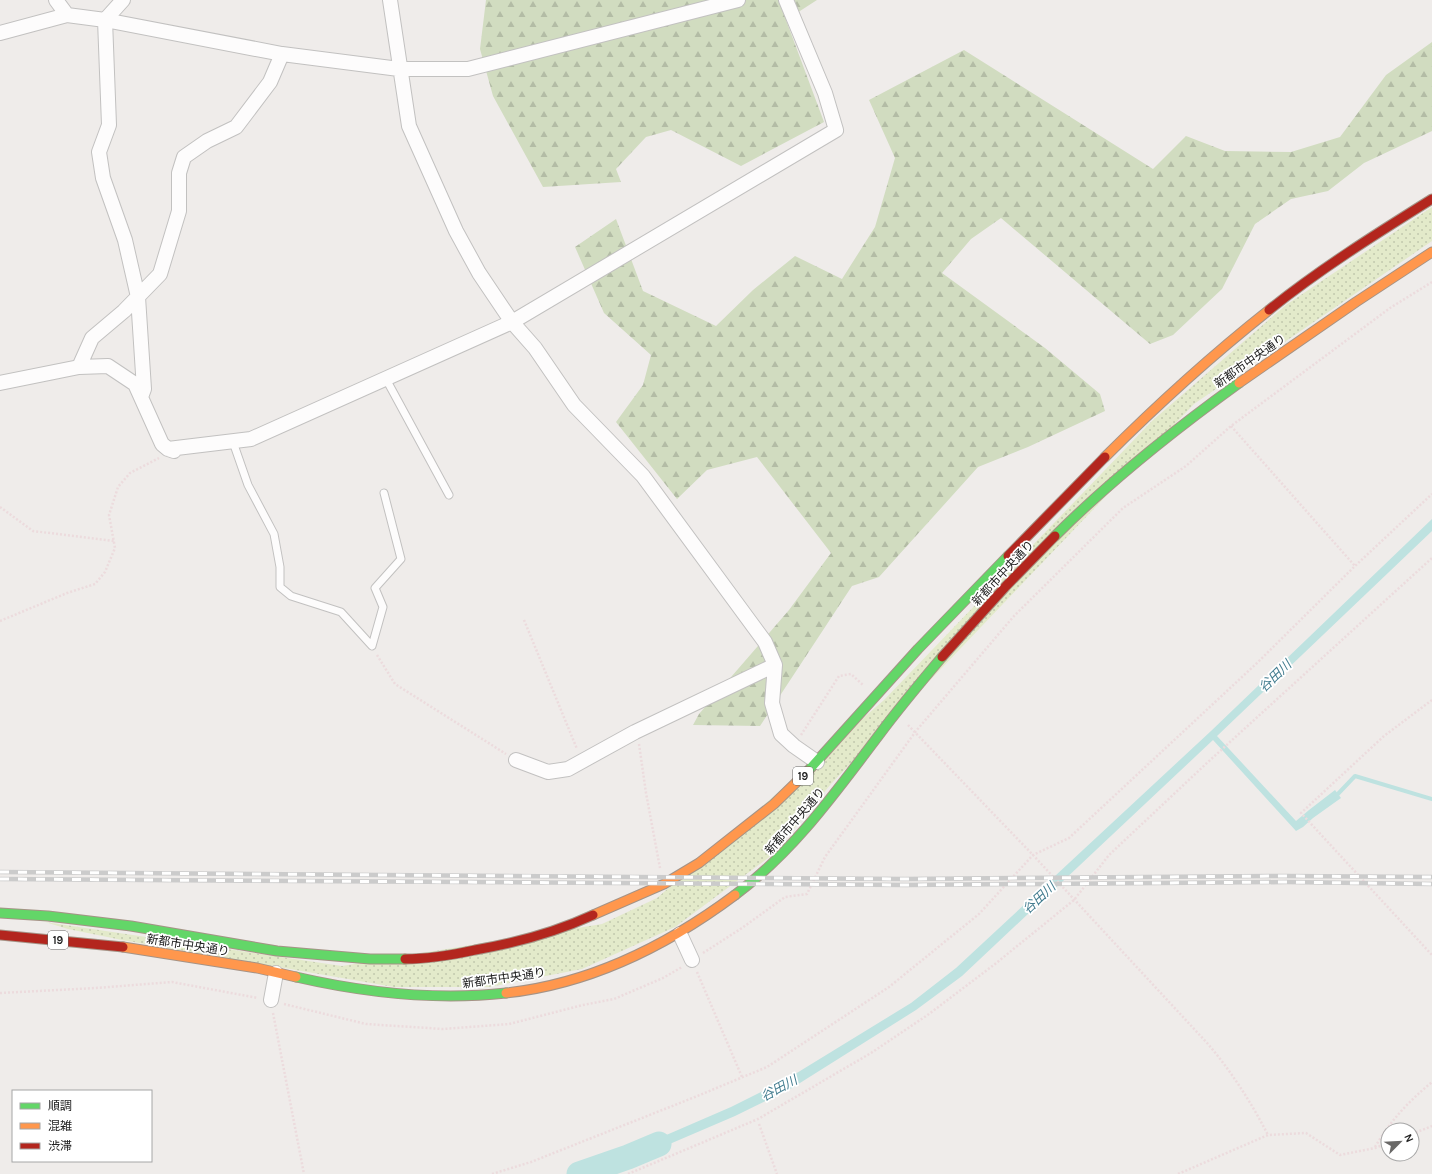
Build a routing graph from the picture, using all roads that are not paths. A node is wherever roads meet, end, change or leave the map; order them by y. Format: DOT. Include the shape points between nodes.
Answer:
graph roads {
  1 [pos="56,0"];
  2 [pos="123,0"];
  3 [pos="390,0"];
  4 [pos="738,0"];
  5 [pos="786,0"];
  6 [pos="67,15"];
  7 [pos="104,20"];
  8 [pos="0,33"];
  9 [pos="282,54"];
  10 [pos="400,69"];
  11 [pos="1432,199"];
  12 [pos="1432,252"];
  13 [pos="138,297"];
  14 [pos="512,322"];
  15 [pos="79,367"];
  16 [pos="386,379"];
  17 [pos="0,383"];
  18 [pos="141,397"];
  19 [pos="233,442"];
  20 [pos="384,493"];
  21 [pos="449,496"];
  22 [pos="775,665"];
  23 [pos="516,760"];
  24 [pos="817,762"];
  25 [pos="0,913"];
  26 [pos="680,934"];
  27 [pos="0,935"];
  28 [pos="692,960"];
  29 [pos="276,973"];
  30 [pos="271,1000"];
  1 -- 6 [label="street"];
  2 -- 7 [label="street"];
  3 -- 10 [label="street"];
  4 -- 10 [label="street" via="468,70"];
  5 -- 14 [label="street" via="824,93 836,130"];
  6 -- 7 [label="street"];
  6 -- 8 [label="street"];
  7 -- 9 [label="street"];
  7 -- 13 [label="street" via="109,125 99,152 103,178 125,240"];
  9 -- 10 [label="street"];
  9 -- 13 [label="street" via="270,82 236,126 206,141 184,158 179,173 179,211 160,274"];
  10 -- 14 [label="street" via="409,126 453,224 479,273"];
  11 -- 24 [label="main road, 新都市中央通り / 19" via="1291,292 1150,412 918,649"];
  12 -- 26 [label="main road, 新都市中央通り / 19" via="1252,374 1165,438 1106,488 1043,548 956,641 900,707 810,825 772,866 730,900"];
  13 -- 15 [label="street" via="92,338"];
  13 -- 18 [label="street" via="144,388"];
  14 -- 16 [label="street"];
  14 -- 22 [label="street" via="535,348 574,405 643,476 765,642"];
  15 -- 17 [label="street"];
  15 -- 18 [label="street" via="108,366 135,384"];
  16 -- 19 [label="street" via="251,440"];
  16 -- 21 [label="lane"];
  18 -- 19 [label="street" via="162,444 171,450"];
  19 -- 20 [label="lane" via="248,485 274,534 280,567 280,587 291,596 341,612 372,646 384,608 375,588 401,559"];
  22 -- 23 [label="street" via="635,732 568,769 548,772"];
  22 -- 24 [label="street" via="772,703 781,734"];
  24 -- 25 [label="main road, 新都市中央通り / 19" via="774,804 729,840 664,884 572,925 509,944 444,956 370,959 276,951 131,926"];
  26 -- 28 [label="street"];
  26 -- 29 [label="main road, 新都市中央通り / 19" via="614,965 560,983 495,994 454,997 394,995"];
  27 -- 29 [label="main road, 新都市中央通り / 19" via="116,946"];
  29 -- 30 [label="street"];
}
